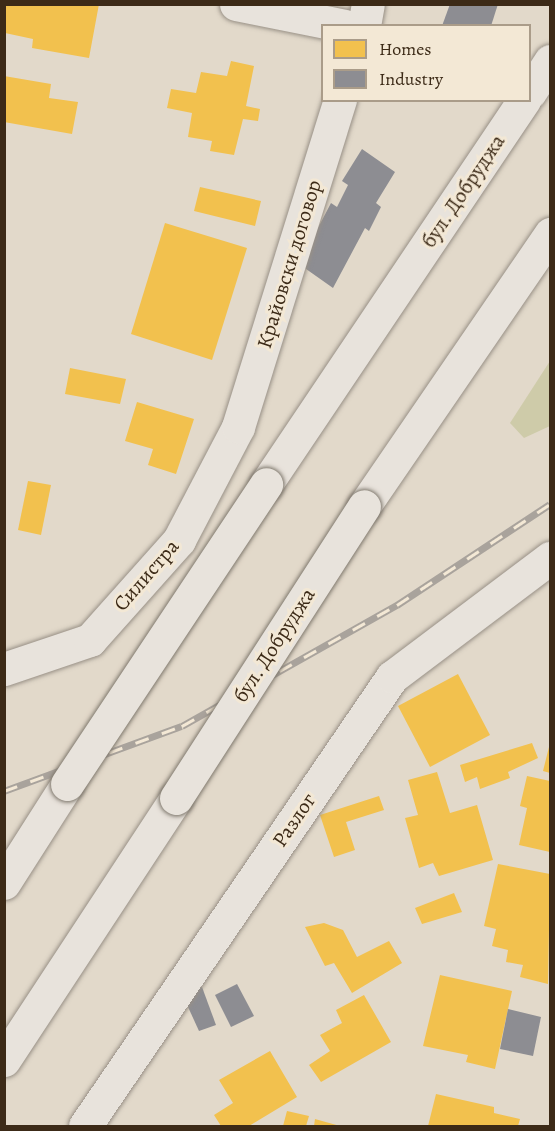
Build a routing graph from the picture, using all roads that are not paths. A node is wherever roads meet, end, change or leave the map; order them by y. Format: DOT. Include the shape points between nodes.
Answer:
graph roads {
  1 [pos="236,4"];
  2 [pos="368,4"];
  3 [pos="335,24"];
  4 [pos="363,24"];
  5 [pos="550,61"];
  6 [pos="531,90"];
  7 [pos="339,102"];
  8 [pos="523,102"];
  9 [pos="550,234"];
  10 [pos="238,427"];
  11 [pos="550,558"];
  12 [pos="4,669"];
  13 [pos="4,883"];
  14 [pos="4,1060"];
  15 [pos="85,1126"];
  1 -- 3 [label="main road"];
  2 -- 4 [label="main road"];
  5 -- 6 [label="main road"];
  7 -- 10 [label="main road, Крайовски договор"];
  8 -- 13 [label="main road, бул. Добруджа, bridge"];
  9 -- 14 [label="main road, бул. Добруджа, bridge" via="364,506"];
  10 -- 12 [label="main road, Силистра" via="179,540 90,640"];
  11 -- 15 [label="main road, Разлог" via="392,677"];
}
